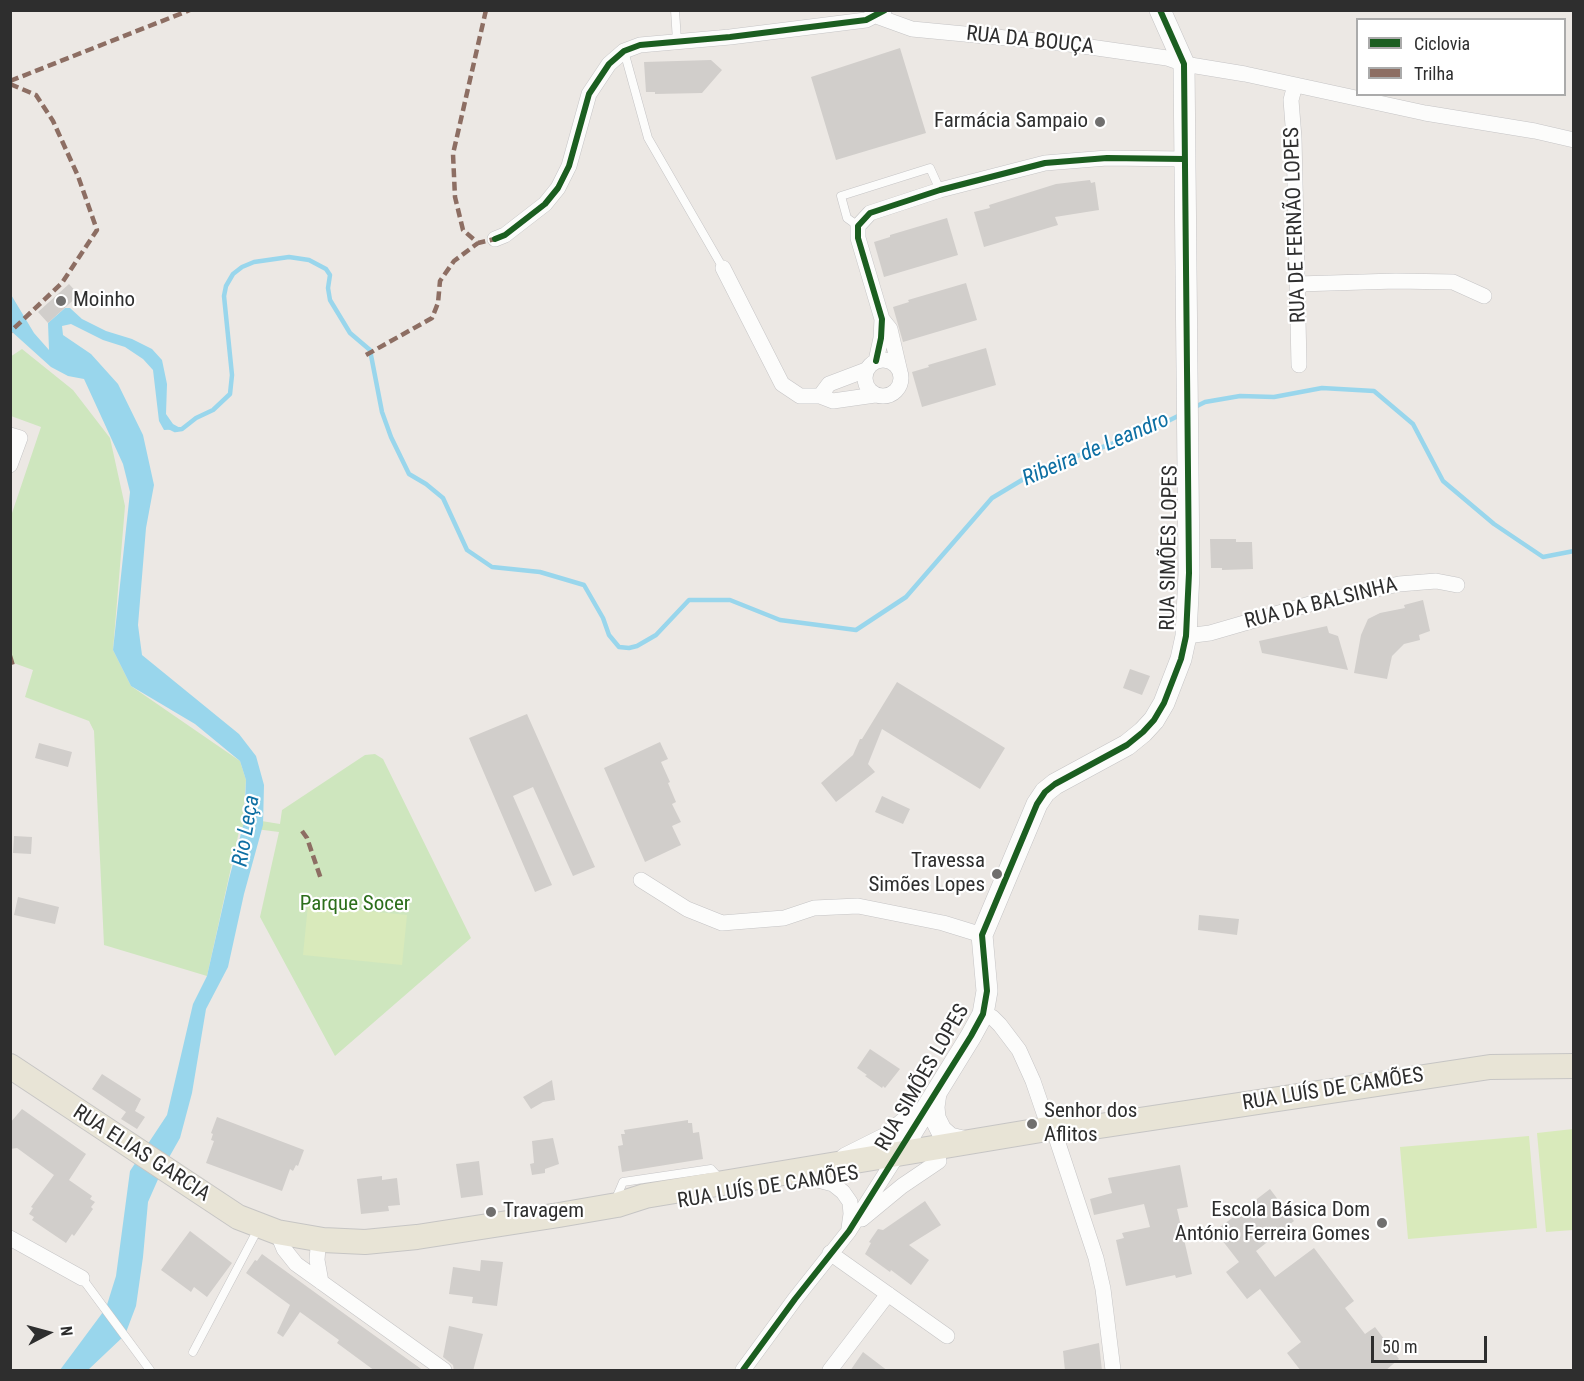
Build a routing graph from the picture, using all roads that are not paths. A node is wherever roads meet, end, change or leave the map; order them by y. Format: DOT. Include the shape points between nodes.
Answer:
graph roads {
  1 [pos="675,10"];
  2 [pos="1160,10"];
  3 [pos="880,13"];
  4 [pos="677,41"];
  5 [pos="624,51"];
  6 [pos="1184,64"];
  7 [pos="1295,85"];
  8 [pos="1574,140"];
  9 [pos="1184,159"];
  10 [pos="940,190"];
  11 [pos="858,226"];
  12 [pos="495,239"];
  13 [pos="723,268"];
  14 [pos="1298,284"];
  15 [pos="1484,296"];
  16 [pos="882,319"];
  17 [pos="871,365"];
  18 [pos="1299,365"];
  19 [pos="900,372"];
  20 [pos="875,395"];
  21 [pos="820,396"];
  22 [pos="10,435"];
  23 [pos="10,465"];
  24 [pos="1457,585"];
  25 [pos="1186,636"];
  26 [pos="641,880"];
  27 [pos="982,935"];
  28 [pos="983,1014"];
  29 [pos="1574,1066"];
  30 [pos="14,1075"];
  31 [pos="936,1092"];
  32 [pos="1051,1129"];
  33 [pos="966,1142"];
  34 [pos="898,1161"];
  35 [pos="824,1172"];
  36 [pos="615,1205"];
  37 [pos="646,1207"];
  38 [pos="268,1228"];
  39 [pos="849,1231"];
  40 [pos="10,1238"];
  41 [pos="313,1239"];
  42 [pos="830,1253"];
  43 [pos="82,1278"];
  44 [pos="321,1282"];
  45 [pos="888,1294"];
  46 [pos="947,1336"];
  47 [pos="193,1352"];
  48 [pos="150,1371"];
  49 [pos="444,1371"];
  50 [pos="743,1371"];
  51 [pos="830,1371"];
  52 [pos="1113,1371"];
  1 -- 4 [label="lane"];
  2 -- 6 [label="street, RUA SIMÕES LOPES"];
  3 -- 4 [label="street" via="866,20"];
  3 -- 6 [label="street, RUA DA BOUÇA" via="912,29 1069,44"];
  4 -- 5 [label="street"];
  5 -- 12 [label="street" via="609,64 589,94 569,166 558,188 545,204"];
  5 -- 13 [label="lane" via="648,138"];
  6 -- 7 [label="street, RUA DA BOUÇA"];
  6 -- 9 [label="street, RUA SIMÕES LOPES"];
  7 -- 8 [label="street, RUA DA BOUÇA"];
  7 -- 14 [label="street, RUA DE FERNÃO LOPES" via="1291,100"];
  9 -- 10 [label="street" via="1107,158 1045,163"];
  9 -- 25 [label="street, RUA SIMÕES LOPES" via="1189,399"];
  10 -- 11 [label="street" via="870,213"];
  10 -- 11 [label="lane" via="930,168 841,196 847,218"];
  11 -- 16 [label="street"];
  13 -- 21 [label="street" via="782,384 800,396"];
  14 -- 15 [label="street" via="1453,282"];
  14 -- 18 [label="street, RUA DE FERNÃO LOPES"];
  16 -- 17 [label="street" via="881,338"];
  16 -- 19 [label="street" via="890,329"];
  17 -- 19 [label="street" via="888,360"];
  17 -- 20 [label="street" via="864,382"];
  17 -- 21 [label="street" via="829,384"];
  19 -- 20 [label="street" via="900,384 892,394"];
  20 -- 21 [label="street" via="833,401"];
  22 -- 23 [label="street" via="20,438"];
  24 -- 25 [label="street, RUA DA BALSINHA" via="1436,581 1388,586"];
  25 -- 27 [label="street, RUA SIMÕES LOPES" via="1181,659 1154,720 1127,746 1045,792"];
  26 -- 27 [label="street" via="687,909 722,923 784,918 814,908 858,906"];
  27 -- 28 [label="street, RUA SIMÕES LOPES" via="987,991"];
  28 -- 31 [label="street, RUA SIMÕES LOPES"];
  28 -- 32 [label="street" via="1000,1025 1019,1050"];
  29 -- 32 [label="main road, RUA LUÍS DE CAMÕES" via="1490,1066 1093,1127 1077,1124"];
  30 -- 38 [label="main road, RUA ELIAS GARCIA" via="238,1217"];
  31 -- 33 [label="street, RUA SIMÕES LOPES" via="935,1118 941,1130 950,1138"];
  31 -- 34 [label="street, RUA SIMÕES LOPES"];
  31 -- 35 [label="street, RUA SIMÕES LOPES" via="908,1122 886,1138"];
  32 -- 33 [label="main road, RUA LUÍS DE CAMÕES"];
  32 -- 34 [label="main road, RUA LUÍS DE CAMÕES"];
  32 -- 34 [label="street, RUA SIMÕES LOPES" via="1036,1138"];
  32 -- 52 [label="street" via="1096,1258"];
  33 -- 34 [label="main road, RUA LUÍS DE CAMÕES"];
  34 -- 35 [label="main road, RUA LUÍS DE CAMÕES"];
  34 -- 37 [label="street, RUA SIMÕES LOPES" via="706,1192"];
  34 -- 39 [label="street, RUA SIMÕES LOPES"];
  34 -- 39 [label="street, RUA SIMÕES LOPES" via="892,1194"];
  35 -- 36 [label="main road, RUA LUÍS DE CAMÕES" via="723,1182"];
  35 -- 37 [label="main road, RUA LUÍS DE CAMÕES"];
  35 -- 39 [label="street" via="850,1203"];
  36 -- 37 [label="main road, RUA LUÍS DE CAMÕES"];
  36 -- 41 [label="main road, RUA LUÍS DE CAMÕES" via="417,1237 365,1242"];
  38 -- 41 [label="main road, RUA ELIAS GARCIA"];
  38 -- 44 [label="street" via="296,1264"];
  38 -- 47 [label="lane"];
  39 -- 42 [label="street, RUA SIMÕES LOPES"];
  40 -- 43 [label="street"];
  41 -- 44 [label="street" via="318,1248"];
  42 -- 45 [label="street"];
  42 -- 50 [label="street, RUA SIMÕES LOPES"];
  43 -- 48 [label="lane"];
  44 -- 49 [label="street"];
  45 -- 46 [label="street"];
  45 -- 51 [label="street"];
}
